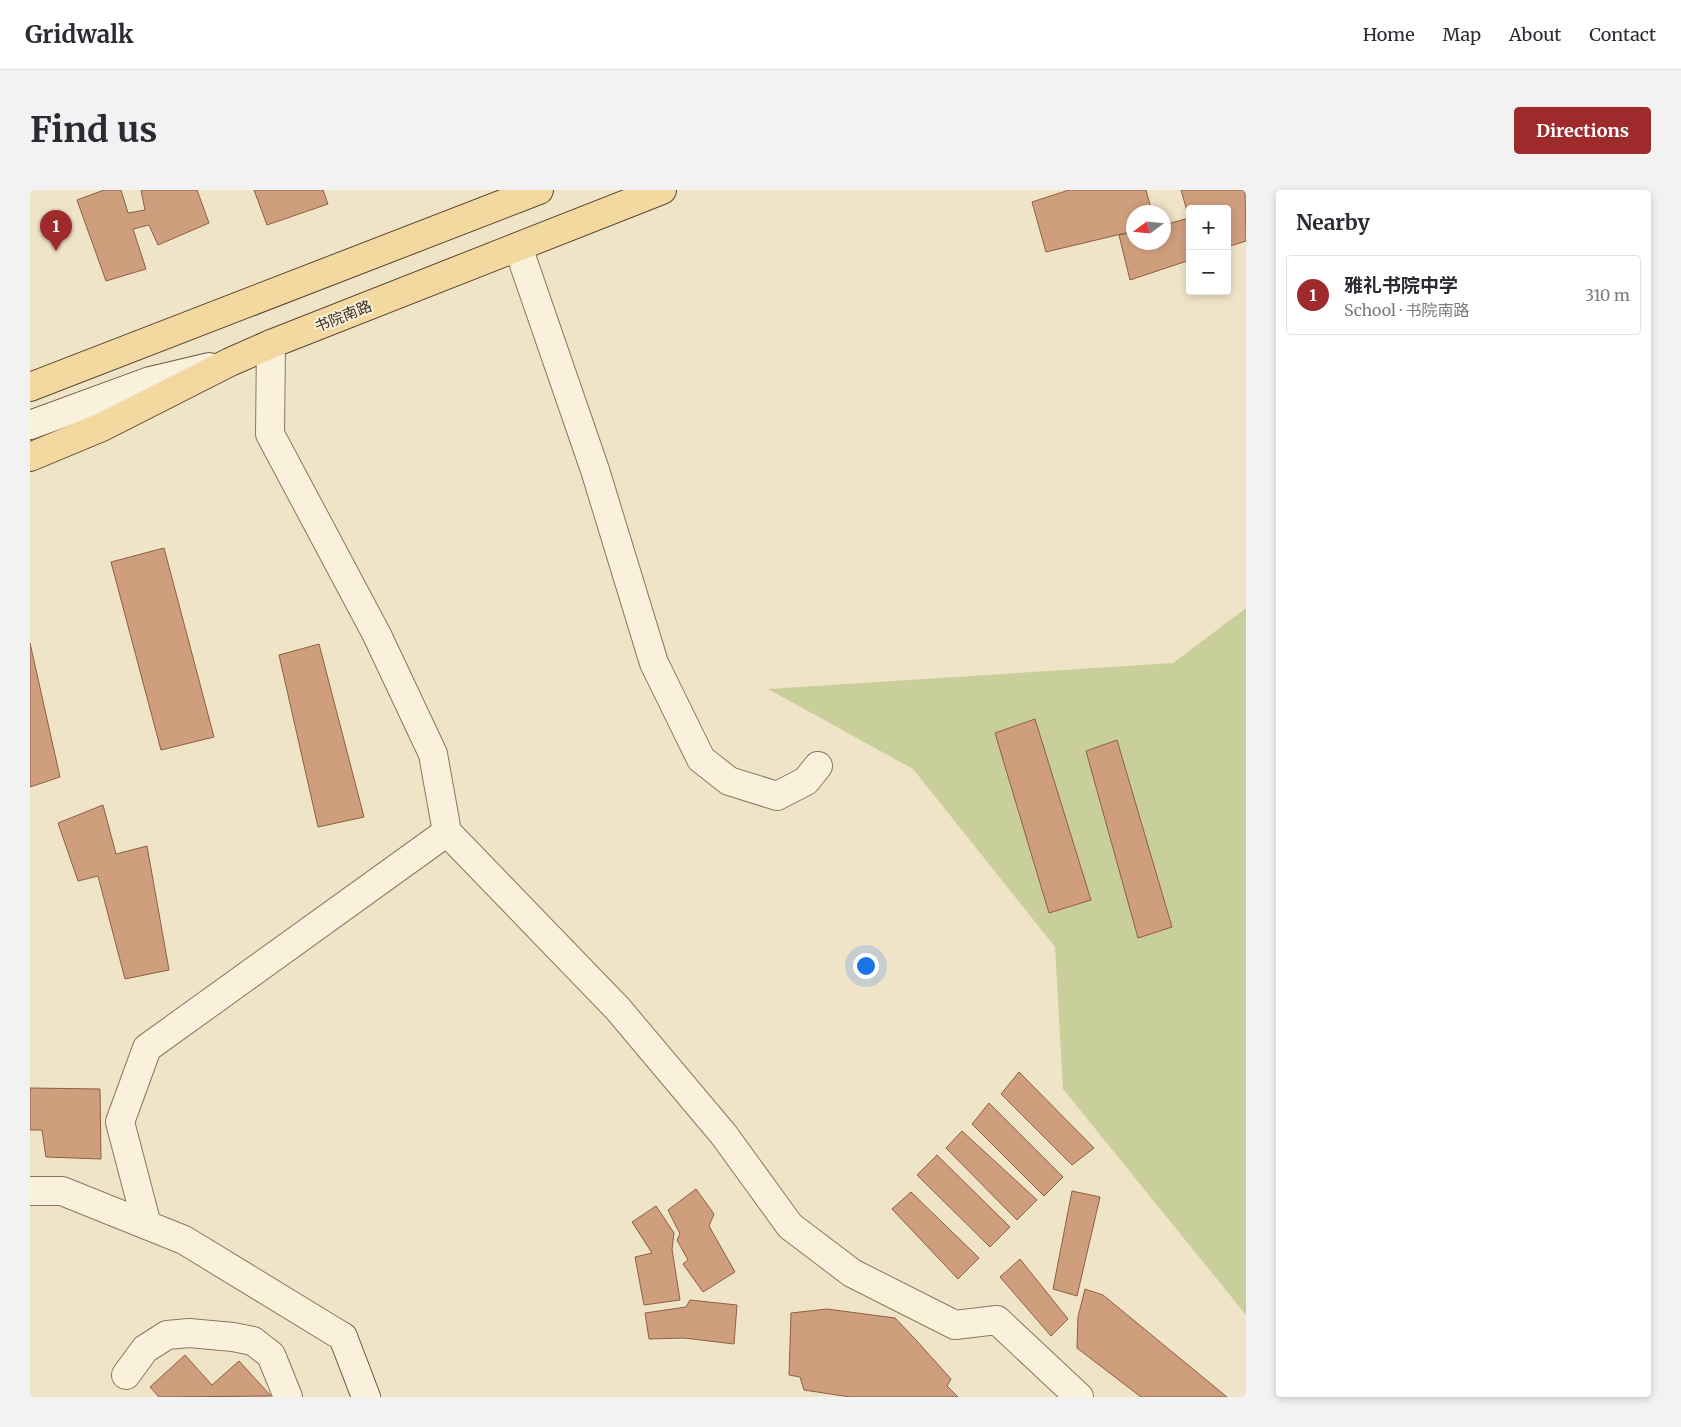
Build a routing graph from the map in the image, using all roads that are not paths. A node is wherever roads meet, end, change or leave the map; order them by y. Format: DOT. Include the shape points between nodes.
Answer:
graph roads {
  1 [pos="539,190"];
  2 [pos="662,190"];
  3 [pos="518,247"];
  4 [pos="271,344"];
  5 [pos="230,362"];
  6 [pos="30,387"];
  7 [pos="30,425"];
  8 [pos="30,457"];
  9 [pos="818,766"];
  10 [pos="447,832"];
  11 [pos="30,1190"];
  12 [pos="147,1225"];
  13 [pos="126,1375"];
  14 [pos="288,1397"];
  15 [pos="366,1397"];
  16 [pos="1079,1397"];
  1 -- 6 [label="main road"];
  2 -- 3 [label="main road, 书院南路"];
  3 -- 4 [label="main road, 书院南路"];
  3 -- 9 [label="street" via="595,470 654,663 701,759 729,781 777,796 806,781"];
  4 -- 5 [label="main road, 书院南路"];
  4 -- 10 [label="street" via="270,434 377,635 433,754"];
  5 -- 7 [label="street" via="150,381"];
  5 -- 8 [label="main road, 书院南路" via="102,427"];
  10 -- 12 [label="street" via="147,1048 120,1122"];
  10 -- 16 [label="street" via="618,1009 724,1135 790,1226 852,1273 955,1326 997,1320"];
  11 -- 12 [label="street" via="62,1191"];
  12 -- 15 [label="street" via="184,1240 343,1337"];
  13 -- 14 [label="street" via="145,1349 167,1335 189,1333 232,1337 253,1341 272,1355"];
}
